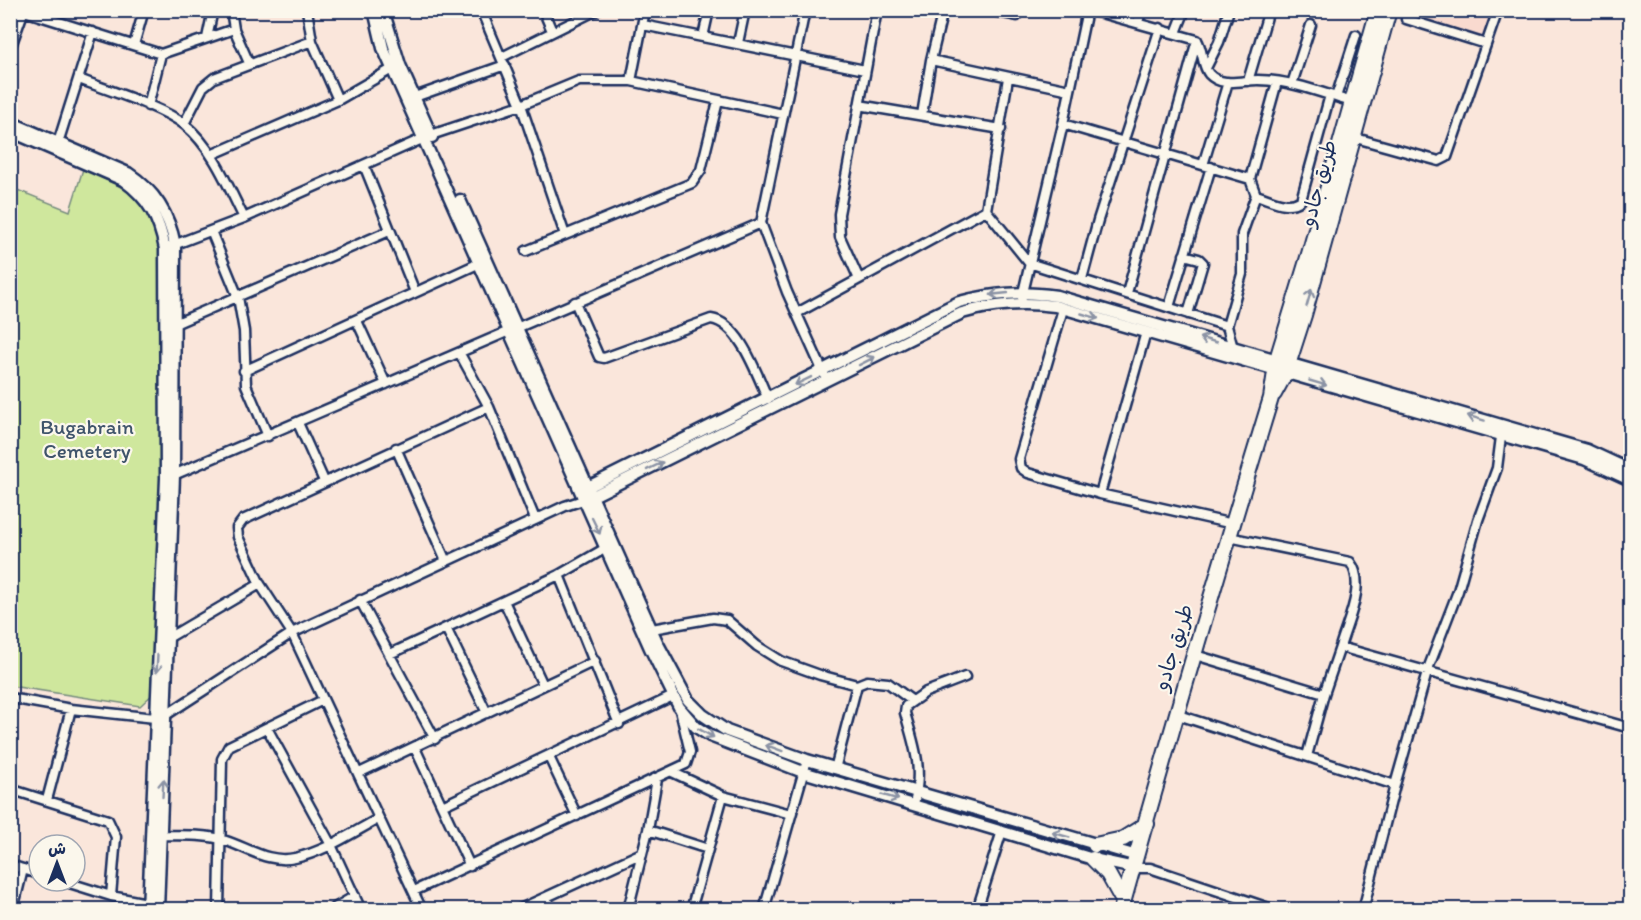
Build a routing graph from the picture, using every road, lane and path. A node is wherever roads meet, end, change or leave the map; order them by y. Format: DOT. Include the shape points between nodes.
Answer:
graph roads {
  1 [pos="144,10"];
  2 [pos="213,10"];
  3 [pos="231,10"];
  4 [pos="307,10"];
  5 [pos="374,10"];
  6 [pos="383,10"];
  7 [pos="482,10"];
  8 [pos="543,10"];
  9 [pos="597,10"];
  10 [pos="645,10"];
  11 [pos="709,10"];
  12 [pos="745,10"];
  13 [pos="805,10"];
  14 [pos="878,10"];
  15 [pos="943,10"];
  16 [pos="987,10"];
  17 [pos="1022,10"];
  18 [pos="1088,10"];
  19 [pos="1141,10"];
  20 [pos="1185,10"];
  21 [pos="1229,10"];
  22 [pos="1269,10"];
  23 [pos="1378,10"];
  24 [pos="1389,10"];
  25 [pos="1498,10"];
  26 [pos="24,11"];
  27 [pos="1406,19"];
  28 [pos="1138,23"];
  29 [pos="643,25"];
  30 [pos="1311,25"];
  31 [pos="1160,28"];
  32 [pos="234,29"];
  33 [pos="552,31"];
  34 [pos="93,32"];
  35 [pos="1176,33"];
  36 [pos="1356,36"];
  37 [pos="703,37"];
  38 [pos="207,38"];
  39 [pos="1197,40"];
  40 [pos="312,41"];
  41 [pos="738,43"];
  42 [pos="1486,44"];
  43 [pos="134,45"];
  44 [pos="10,49"];
  45 [pos="161,54"];
  46 [pos="794,56"];
  47 [pos="931,60"];
  48 [pos="504,61"];
  49 [pos="249,63"];
  50 [pos="396,66"];
  51 [pos="1206,69"];
  52 [pos="865,70"];
  53 [pos="1008,78"];
  54 [pos="79,79"];
  55 [pos="631,81"];
  56 [pos="1248,81"];
  57 [pos="1227,82"];
  58 [pos="1276,82"];
  59 [pos="1292,84"];
  60 [pos="1070,90"];
  61 [pos="1333,96"];
  62 [pos="411,99"];
  63 [pos="338,100"];
  64 [pos="718,101"];
  65 [pos="1352,102"];
  66 [pos="521,105"];
  67 [pos="859,105"];
  68 [pos="148,106"];
  69 [pos="783,114"];
  70 [pos="922,115"];
  71 [pos="10,122"];
  72 [pos="184,124"];
  73 [pos="1063,124"];
  74 [pos="1001,129"];
  75 [pos="10,131"];
  76 [pos="428,137"];
  77 [pos="1353,137"];
  78 [pos="1124,143"];
  79 [pos="57,147"];
  80 [pos="212,155"];
  81 [pos="1164,155"];
  82 [pos="364,165"];
  83 [pos="1207,166"];
  84 [pos="1250,179"];
  85 [pos="1256,195"];
  86 [pos="986,210"];
  87 [pos="244,218"];
  88 [pos="761,223"];
  89 [pos="211,231"];
  90 [pos="389,231"];
  91 [pos="566,235"];
  92 [pos="170,247"];
  93 [pos="526,251"];
  94 [pos="1184,255"];
  95 [pos="482,261"];
  96 [pos="1029,262"];
  97 [pos="859,279"];
  98 [pos="1082,279"];
  99 [pos="415,292"];
  100 [pos="1127,293"];
  101 [pos="238,297"];
  102 [pos="1022,298"];
  103 [pos="575,302"];
  104 [pos="1169,308"];
  105 [pos="1063,309"];
  106 [pos="797,313"];
  107 [pos="1188,314"];
  108 [pos="357,321"];
  109 [pos="170,326"];
  110 [pos="1227,326"];
  111 [pos="512,329"];
  112 [pos="1146,332"];
  113 [pos="1233,348"];
  114 [pos="460,354"];
  115 [pos="1281,366"];
  116 [pos="244,371"];
  117 [pos="825,376"];
  118 [pos="386,384"];
  119 [pos="768,399"];
  120 [pos="489,407"];
  121 [pos="298,423"];
  122 [pos="1501,430"];
  123 [pos="268,436"];
  124 [pos="396,448"];
  125 [pos="1630,470"];
  126 [pos="170,477"];
  127 [pos="1630,480"];
  128 [pos="324,481"];
  129 [pos="586,494"];
  130 [pos="1100,494"];
  131 [pos="535,519"];
  132 [pos="1231,530"];
  133 [pos="606,548"];
  134 [pos="446,559"];
  135 [pos="560,575"];
  136 [pos="260,584"];
  137 [pos="360,600"];
  138 [pos="504,601"];
  139 [pos="446,628"];
  140 [pos="652,630"];
  141 [pos="292,633"];
  142 [pos="168,638"];
  143 [pos="1340,647"];
  144 [pos="390,654"];
  145 [pos="1192,654"];
  146 [pos="595,661"];
  147 [pos="1428,669"];
  148 [pos="965,677"];
  149 [pos="857,685"];
  150 [pos="543,686"];
  151 [pos="1324,694"];
  152 [pos="672,696"];
  153 [pos="10,698"];
  154 [pos="323,700"];
  155 [pos="911,700"];
  156 [pos="679,707"];
  157 [pos="70,709"];
  158 [pos="487,713"];
  159 [pos="1175,714"];
  160 [pos="160,717"];
  161 [pos="619,723"];
  162 [pos="267,728"];
  163 [pos="1630,729"];
  164 [pos="435,739"];
  165 [pos="415,748"];
  166 [pos="1307,756"];
  167 [pos="549,757"];
  168 [pos="805,766"];
  169 [pos="835,769"];
  170 [pos="672,772"];
  171 [pos="359,773"];
  172 [pos="657,780"];
  173 [pos="1395,785"];
  174 [pos="10,789"];
  175 [pos="723,796"];
  176 [pos="915,799"];
  177 [pos="47,800"];
  178 [pos="442,806"];
  179 [pos="791,814"];
  180 [pos="577,816"];
  181 [pos="378,819"];
  182 [pos="1147,824"];
  183 [pos="648,830"];
  184 [pos="1002,831"];
  185 [pos="160,835"];
  186 [pos="219,838"];
  187 [pos="331,845"];
  188 [pos="708,849"];
  189 [pos="1094,852"];
  190 [pos="642,853"];
  191 [pos="1136,862"];
  192 [pos="10,865"];
  193 [pos="470,866"];
  194 [pos="23,868"];
  195 [pos="27,869"];
  196 [pos="87,888"];
  197 [pos="414,891"];
  198 [pos="111,896"];
  199 [pos="355,896"];
  200 [pos="546,897"];
  201 [pos="1122,905"];
  202 [pos="153,907"];
  203 [pos="1264,907"];
  204 [pos="13,909"];
  205 [pos="219,909"];
  206 [pos="331,909"];
  207 [pos="361,909"];
  208 [pos="422,909"];
  209 [pos="518,909"];
  210 [pos="553,909"];
  211 [pos="628,909"];
  212 [pos="691,909"];
  213 [pos="764,909"];
  214 [pos="978,909"];
  215 [pos="1275,909"];
  216 [pos="1363,909"];
  1 -- 43 [label="street"];
  2 -- 38 [label="street"];
  3 -- 32 [label="street"];
  4 -- 40 [label="street"];
  5 -- 50 [label="street" via="383,48"];
  6 -- 50 [label="street"];
  7 -- 48 [label="street"];
  8 -- 33 [label="street"];
  9 -- 33 [label="street"];
  10 -- 29 [label="street"];
  11 -- 37 [label="street"];
  12 -- 41 [label="street"];
  13 -- 46 [label="street"];
  14 -- 52 [label="street"];
  15 -- 47 [label="street"];
  16 -- 17 [label="street" via="1010,17"];
  18 -- 28 [label="street"];
  18 -- 60 [label="street"];
  19 -- 28 [label="street"];
  20 -- 35 [label="street"];
  21 -- 51 [label="street"];
  22 -- 56 [label="street"];
  23 -- 65 [label="highway, طريق جادو"];
  24 -- 77 [label="highway, طريق جادو"];
  25 -- 42 [label="street"];
  26 -- 34 [label="street"];
  26 -- 44 [label="street"];
  27 -- 42 [label="street"];
  28 -- 31 [label="street"];
  29 -- 37 [label="street"];
  29 -- 55 [label="street"];
  30 -- 59 [label="street"];
  31 -- 35 [label="street"];
  31 -- 78 [label="street"];
  32 -- 38 [label="street"];
  32 -- 49 [label="street"];
  33 -- 48 [label="street"];
  34 -- 43 [label="street"];
  34 -- 54 [label="street"];
  35 -- 39 [label="street"];
  36 -- 61 [label="street"];
  37 -- 41 [label="street"];
  38 -- 45 [label="street"];
  39 -- 51 [label="street"];
  39 -- 81 [label="street"];
  40 -- 49 [label="street"];
  40 -- 63 [label="street"];
  41 -- 46 [label="street"];
  42 -- 77 [label="street" via="1443,161"];
  43 -- 45 [label="street"];
  45 -- 68 [label="street"];
  46 -- 52 [label="street"];
  46 -- 69 [label="street"];
  47 -- 53 [label="street"];
  47 -- 70 [label="street"];
  48 -- 62 [label="street"];
  48 -- 66 [label="street"];
  49 -- 72 [label="street" via="203,87"];
  50 -- 62 [label="street"];
  50 -- 63 [label="street"];
  51 -- 57 [label="street" via="1211,76"];
  52 -- 67 [label="street"];
  53 -- 60 [label="street"];
  53 -- 74 [label="street"];
  54 -- 68 [label="street"];
  54 -- 79 [label="street"];
  55 -- 64 [label="street"];
  55 -- 66 [label="street" via="579,81"];
  56 -- 57 [label="street"];
  56 -- 58 [label="street"];
  57 -- 83 [label="street"];
  58 -- 59 [label="street"];
  58 -- 84 [label="street"];
  59 -- 61 [label="street"];
  60 -- 73 [label="street"];
  61 -- 65 [label="street"];
  61 -- 85 [label="street" via="1301,200 1286,204"];
  62 -- 76 [label="street"];
  63 -- 80 [label="street"];
  64 -- 69 [label="street"];
  64 -- 91 [label="street" via="701,170 692,183"];
  65 -- 115 [label="highway, طريق جادو"];
  66 -- 76 [label="street"];
  66 -- 91 [label="street"];
  67 -- 70 [label="street"];
  67 -- 97 [label="street" via="838,226"];
  68 -- 72 [label="street"];
  69 -- 88 [label="street"];
  70 -- 74 [label="street"];
  71 -- 79 [label="street"];
  72 -- 80 [label="street"];
  73 -- 78 [label="street"];
  73 -- 96 [label="street"];
  74 -- 86 [label="street"];
  75 -- 79 [label="street"];
  76 -- 82 [label="street"];
  76 -- 95 [label="street"];
  115 -- 77 [label="highway, طريق جادو, one-way" via="1316,275"];
  78 -- 81 [label="street"];
  78 -- 98 [label="street"];
  79 -- 92 [label="street" via="138,191 158,217"];
  80 -- 87 [label="street"];
  81 -- 83 [label="street"];
  81 -- 100 [label="street"];
  82 -- 87 [label="street"];
  82 -- 90 [label="street"];
  83 -- 84 [label="street"];
  83 -- 94 [label="street"];
  84 -- 85 [label="street"];
  85 -- 110 [label="street" via="1242,234 1242,274"];
  86 -- 96 [label="street"];
  86 -- 97 [label="street"];
  87 -- 89 [label="street"];
  88 -- 103 [label="street"];
  88 -- 106 [label="street"];
  89 -- 92 [label="street"];
  89 -- 101 [label="street"];
  90 -- 99 [label="street"];
  90 -- 101 [label="street"];
  91 -- 93 [label="street"];
  92 -- 109 [label="street"];
  94 -- 104 [label="street"];
  94 -- 107 [label="street" via="1203,263"];
  95 -- 99 [label="street"];
  95 -- 111 [label="street"];
  96 -- 98 [label="street"];
  96 -- 102 [label="street"];
  97 -- 106 [label="street"];
  98 -- 100 [label="street"];
  99 -- 108 [label="street"];
  100 -- 104 [label="street"];
  101 -- 109 [label="street"];
  101 -- 116 [label="street" via="244,331"];
  102 -- 105 [label="street"];
  113 -- 102 [label="street, one-way" via="1057,296"];
  102 -- 117 [label="street" via="962,313"];
  103 -- 111 [label="street"];
  103 -- 119 [label="street" via="599,357 604,358 711,319 726,324 742,345"];
  104 -- 107 [label="street"];
  105 -- 112 [label="street, one-way"];
  105 -- 130 [label="street" via="1019,459 1021,468 1028,473"];
  106 -- 117 [label="street"];
  107 -- 110 [label="street"];
  108 -- 116 [label="street"];
  108 -- 118 [label="street"];
  109 -- 126 [label="street"];
  110 -- 113 [label="street"];
  111 -- 114 [label="street"];
  111 -- 129 [label="street"];
  112 -- 115 [label="street"];
  112 -- 130 [label="street"];
  113 -- 115 [label="street"];
  114 -- 118 [label="street"];
  114 -- 120 [label="street"];
  115 -- 122 [label="street"];
  115 -- 132 [label="highway, طريق جادو"];
  116 -- 123 [label="street"];
  117 -- 119 [label="street, one-way"];
  129 -- 117 [label="street, one-way"];
  118 -- 121 [label="street"];
  119 -- 129 [label="street"];
  120 -- 124 [label="street"];
  120 -- 131 [label="street"];
  121 -- 123 [label="street"];
  121 -- 128 [label="street"];
  122 -- 125 [label="street" via="1587,450"];
  122 -- 127 [label="street"];
  122 -- 147 [label="street" via="1497,468 1455,600"];
  123 -- 126 [label="street"];
  124 -- 128 [label="street"];
  124 -- 134 [label="street"];
  126 -- 142 [label="street"];
  126 -- 160 [label="street, one-way"];
  128 -- 136 [label="street" via="243,520 237,528"];
  129 -- 131 [label="street"];
  129 -- 133 [label="street, one-way"];
  129 -- 140 [label="street"];
  130 -- 132 [label="street"];
  131 -- 134 [label="street"];
  132 -- 143 [label="street" via="1350,562 1356,570 1358,585"];
  132 -- 145 [label="highway, طريق جادو"];
  133 -- 135 [label="street"];
  133 -- 152 [label="street"];
  134 -- 137 [label="street"];
  135 -- 138 [label="street"];
  135 -- 146 [label="street"];
  136 -- 141 [label="street"];
  136 -- 142 [label="street"];
  137 -- 141 [label="street"];
  137 -- 144 [label="street"];
  138 -- 139 [label="street"];
  138 -- 150 [label="street"];
  139 -- 144 [label="street"];
  139 -- 158 [label="street"];
  140 -- 149 [label="street" via="720,618 782,661"];
  168 -- 140 [label="street, one-way" via="727,731 703,715 682,692"];
  141 -- 154 [label="street"];
  141 -- 160 [label="street"];
  142 -- 160 [label="street"];
  143 -- 147 [label="street"];
  143 -- 151 [label="street"];
  144 -- 164 [label="street"];
  145 -- 151 [label="street"];
  145 -- 159 [label="highway, طريق جادو"];
  146 -- 150 [label="street"];
  146 -- 161 [label="street"];
  147 -- 163 [label="street"];
  147 -- 173 [label="street"];
  148 -- 155 [label="street"];
  149 -- 155 [label="street" via="867,681 888,683"];
  149 -- 169 [label="street"];
  150 -- 158 [label="street"];
  151 -- 166 [label="street"];
  152 -- 156 [label="street"];
  152 -- 161 [label="street"];
  153 -- 157 [label="street"];
  154 -- 162 [label="street"];
  154 -- 171 [label="street"];
  155 -- 176 [label="street" via="905,713 919,762"];
  156 -- 168 [label="street, one-way" via="710,736"];
  156 -- 170 [label="street" via="690,760"];
  157 -- 160 [label="street"];
  157 -- 177 [label="street"];
  158 -- 164 [label="street"];
  159 -- 166 [label="street"];
  159 -- 182 [label="highway, طريق جادو"];
  185 -- 160 [label="street, one-way"];
  160 -- 202 [label="street"];
  161 -- 167 [label="street"];
  162 -- 186 [label="street" via="224,752"];
  162 -- 187 [label="street"];
  164 -- 165 [label="street"];
  165 -- 171 [label="street"];
  165 -- 178 [label="street"];
  166 -- 173 [label="street"];
  167 -- 178 [label="street"];
  167 -- 180 [label="street"];
  168 -- 169 [label="street"];
  168 -- 176 [label="street, one-way"];
  168 -- 179 [label="street"];
  169 -- 176 [label="street"];
  170 -- 172 [label="street"];
  170 -- 175 [label="street"];
  171 -- 181 [label="street"];
  172 -- 180 [label="street"];
  172 -- 183 [label="street"];
  173 -- 216 [label="street"];
  174 -- 177 [label="street"];
  175 -- 179 [label="street"];
  175 -- 188 [label="street"];
  176 -- 184 [label="street"];
  189 -- 176 [label="street, one-way"];
  177 -- 198 [label="street" via="108,820 114,828"];
  178 -- 193 [label="street"];
  179 -- 213 [label="street"];
  180 -- 193 [label="street"];
  181 -- 187 [label="street"];
  181 -- 197 [label="street"];
  182 -- 189 [label="highway"];
  182 -- 191 [label="highway, طريق جادو"];
  183 -- 188 [label="street"];
  183 -- 190 [label="street"];
  184 -- 189 [label="street"];
  184 -- 214 [label="street"];
  185 -- 186 [label="street"];
  185 -- 202 [label="street"];
  186 -- 187 [label="street" via="278,860"];
  186 -- 205 [label="street"];
  187 -- 199 [label="street"];
  188 -- 212 [label="street"];
  189 -- 191 [label="street"];
  189 -- 201 [label="highway"];
  190 -- 200 [label="street"];
  190 -- 211 [label="street"];
  191 -- 201 [label="highway, طريق جادو"];
  191 -- 203 [label="street"];
  192 -- 194 [label="street"];
  193 -- 197 [label="street"];
  194 -- 195 [label="street"];
  194 -- 204 [label="street"];
  196 -- 198 [label="street"];
  197 -- 208 [label="street"];
  198 -- 202 [label="street"];
  199 -- 206 [label="street"];
  199 -- 207 [label="street"];
  200 -- 209 [label="street"];
  200 -- 210 [label="street"];
  203 -- 215 [label="street"];
}
